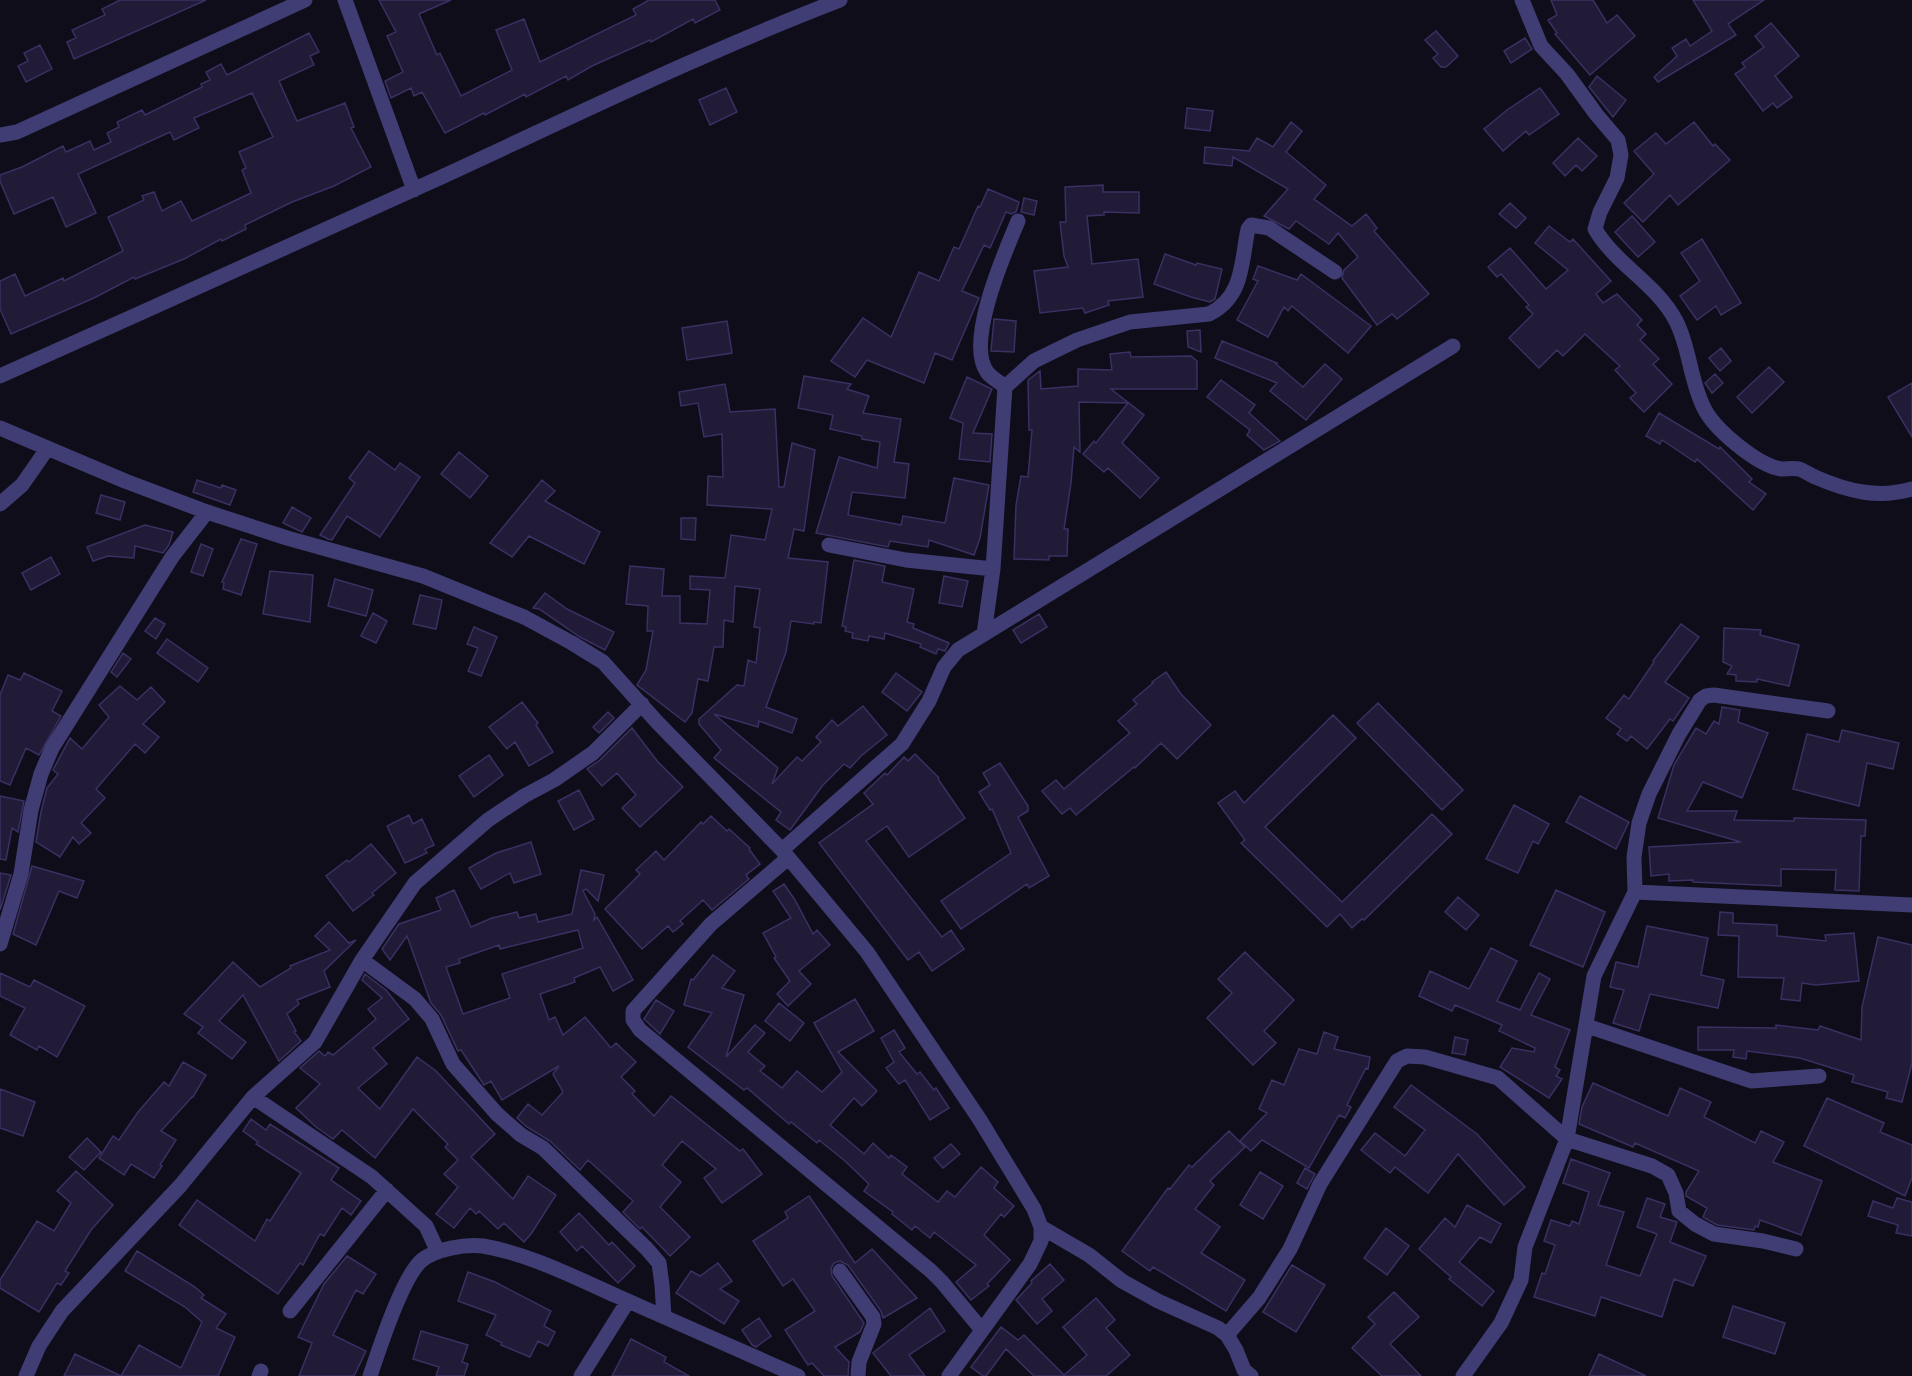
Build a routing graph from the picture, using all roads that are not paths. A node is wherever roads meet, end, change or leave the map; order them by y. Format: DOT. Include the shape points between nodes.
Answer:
graph roads {
  1 [pos="305,0"];
  2 [pos="345,0"];
  3 [pos="840,0"];
  4 [pos="1522,0"];
  5 [pos="0,135"];
  6 [pos="414,190"];
  7 [pos="1018,221"];
  8 [pos="1335,272"];
  9 [pos="1453,346"];
  10 [pos="0,376"];
  11 [pos="1005,387"];
  12 [pos="0,428"];
  13 [pos="47,449"];
  14 [pos="1912,489"];
  15 [pos="0,504"];
  16 [pos="207,512"];
  17 [pos="829,545"];
  18 [pos="993,569"];
  19 [pos="984,634"];
  20 [pos="642,704"];
  21 [pos="1828,711"];
  22 [pos="785,854"];
  23 [pos="1635,892"];
  24 [pos="1912,905"];
  25 [pos="0,944"];
  26 [pos="362,960"];
  27 [pos="1587,1026"];
  28 [pos="1819,1076"];
  29 [pos="253,1097"];
  30 [pos="1567,1139"];
  31 [pos="387,1190"];
  32 [pos="1041,1227"];
  33 [pos="1796,1250"];
  34 [pos="438,1252"];
  35 [pos="840,1271"];
  36 [pos="628,1301"];
  37 [pos="290,1311"];
  38 [pos="664,1317"];
  39 [pos="982,1330"];
  40 [pos="1227,1335"];
  41 [pos="26,1376"];
  42 [pos="370,1376"];
  43 [pos="581,1376"];
  44 [pos="798,1376"];
  45 [pos="858,1376"];
  46 [pos="949,1376"];
  47 [pos="1251,1376"];
  48 [pos="1463,1376"];
  1 -- 5 [label="street" via="17,132"];
  2 -- 6 [label="street"];
  3 -- 6 [label="street" via="759,31 570,115"];
  4 -- 14 [label="street" via="1541,46 1618,140 1621,155 1617,178 1596,229 1604,244 1656,292 1676,321 1704,408 1717,426 1748,454 1779,469 1799,469 1860,493"];
  6 -- 10 [label="street"];
  7 -- 11 [label="street" via="987,306 981,335 981,358 987,372"];
  8 -- 11 [label="street" via="1269,228 1251,225 1238,282 1232,297 1220,309 1209,314 1130,322 1077,340 1034,361"];
  9 -- 19 [label="street"];
  11 -- 18 [label="street"];
  12 -- 13 [label="street"];
  13 -- 15 [label="street" via="22,485"];
  13 -- 16 [label="street"];
  16 -- 20 [label="street" via="423,576 524,617 603,662"];
  16 -- 25 [label="street" via="172,557 52,748 31,810 21,874"];
  17 -- 18 [label="street" via="906,560"];
  18 -- 19 [label="street"];
  19 -- 22 [label="street" via="958,650 944,667 929,701 902,744"];
  20 -- 22 [label="street"];
  20 -- 26 [label="street" via="593,753 488,820 414,883"];
  21 -- 23 [label="street" via="1714,695 1700,700 1679,734 1642,813 1634,857"];
  22 -- 32 [label="street" via="867,952 980,1120 1035,1209"];
  22 -- 39 [label="street" via="711,924 633,1011 633,1020 640,1030 931,1271"];
  23 -- 24 [label="street"];
  23 -- 27 [label="street" via="1594,976"];
  26 -- 29 [label="street" via="315,1041"];
  26 -- 38 [label="street" via="415,999 432,1018 453,1064 497,1114 543,1148 659,1263"];
  27 -- 28 [label="street" via="1750,1081"];
  27 -- 30 [label="street"];
  29 -- 31 [label="street"];
  29 -- 41 [label="street" via="180,1186 62,1311 39,1346"];
  30 -- 33 [label="street" via="1652,1166 1668,1175 1679,1211 1714,1234"];
  30 -- 40 [label="street" via="1498,1078 1425,1057 1407,1056 1397,1061 1320,1184 1290,1249 1259,1298"];
  30 -- 48 [label="street" via="1525,1247 1521,1280 1501,1323"];
  31 -- 34 [label="street" via="426,1226"];
  31 -- 37 [label="street"];
  32 -- 39 [label="street" via="1041,1240 1030,1264"];
  32 -- 40 [label="street" via="1122,1281"];
  34 -- 36 [label="street" via="480,1246 514,1254"];
  34 -- 42 [label="street" via="421,1261 411,1277"];
  35 -- 45 [label="street" via="873,1317"];
  36 -- 38 [label="street"];
  36 -- 43 [label="street"];
  38 -- 44 [label="street"];
  39 -- 46 [label="street"];
  40 -- 47 [label="street" via="1244,1370"];
}
